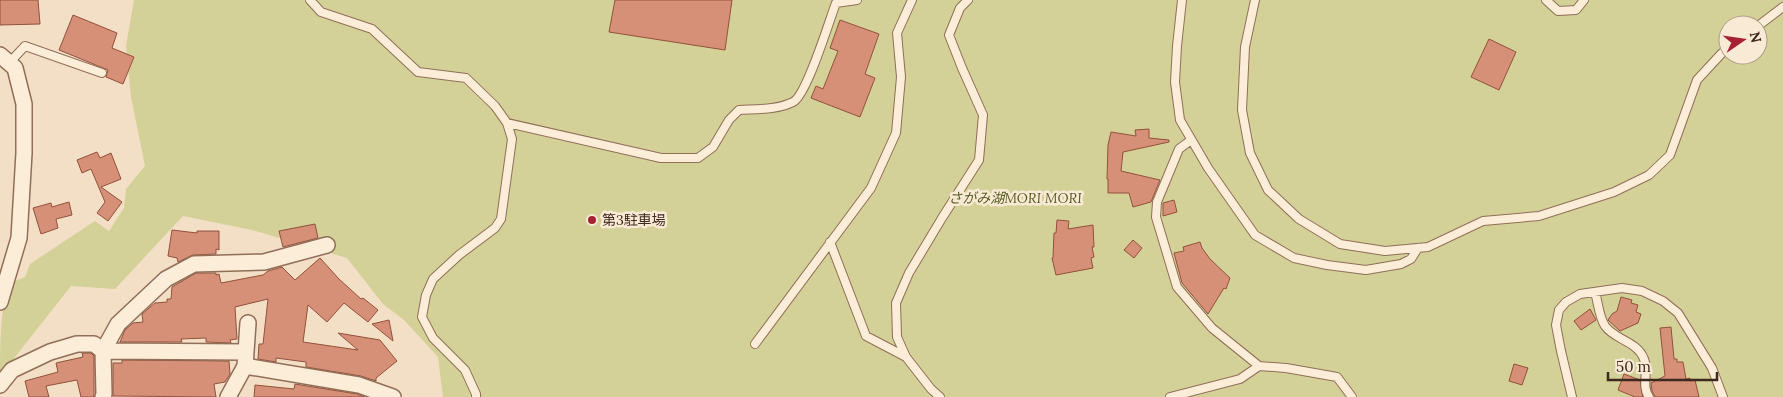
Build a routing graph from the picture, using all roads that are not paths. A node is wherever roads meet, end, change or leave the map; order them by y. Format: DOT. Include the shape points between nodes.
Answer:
graph roads {
  1 [pos="310,0"];
  2 [pos="857,0"];
  3 [pos="912,0"];
  4 [pos="968,0"];
  5 [pos="1182,0"];
  6 [pos="1255,0"];
  7 [pos="1546,0"];
  8 [pos="1584,0"];
  9 [pos="1783,7"];
  10 [pos="1768,18"];
  11 [pos="1718,57"];
  12 [pos="5,59"];
  13 [pos="102,73"];
  14 [pos="507,123"];
  15 [pos="1191,140"];
  16 [pos="830,242"];
  17 [pos="327,245"];
  18 [pos="1418,248"];
  19 [pos="1595,292"];
  20 [pos="0,302"];
  21 [pos="248,323"];
  22 [pos="755,344"];
  23 [pos="103,351"];
  24 [pos="906,357"];
  25 [pos="246,359"];
  26 [pos="1258,366"];
  27 [pos="0,385"];
  28 [pos="103,397"];
  29 [pos="228,397"];
  30 [pos="392,397"];
  31 [pos="476,397"];
  32 [pos="940,397"];
  33 [pos="1170,397"];
  34 [pos="1352,397"];
  35 [pos="1572,397"];
  36 [pos="1649,397"];
  37 [pos="1723,397"];
  1 -- 14 [label="lane" via="322,12 372,28 418,72 466,78 495,106"];
  2 -- 14 [label="lane" via="836,3 805,87 795,101 776,107 740,110 729,120 713,148 698,158 661,158"];
  3 -- 16 [label="lane" via="897,33 901,77 896,133 871,188"];
  4 -- 24 [label="lane" via="960,8 949,35 983,115 979,160 909,273 896,303 897,337"];
  5 -- 15 [label="lane" via="1175,82 1180,120"];
  6 -- 18 [label="lane" via="1245,47 1242,110 1250,153 1268,190 1299,219 1340,244 1384,251"];
  7 -- 8 [label="lane" via="1558,10 1576,10"];
  9 -- 10 [label="lane"];
  11 -- 18 [label="lane" via="1697,80 1670,155 1649,175 1614,192 1539,216 1482,221 1428,247"];
  12 -- 13 [label="lane" via="25,46"];
  12 -- 20 [label="street" via="15,68 24,104 24,153 19,238"];
  14 -- 31 [label="lane" via="512,139 501,219 495,228 433,279 422,317 433,338 465,370"];
  15 -- 18 [label="lane" via="1255,235 1294,258 1326,266 1366,270 1401,264 1411,259"];
  15 -- 26 [label="lane" via="1179,150 1157,202 1156,217 1164,246 1177,286 1212,328"];
  16 -- 22 [label="lane"];
  16 -- 24 [label="lane" via="866,336"];
  17 -- 23 [label="street" via="264,262 194,264 166,279 118,324"];
  19 -- 35 [label="lane" via="1580,294 1559,310 1556,325"];
  19 -- 36 [label="lane" via="1606,326 1640,352 1646,367"];
  19 -- 37 [label="lane" via="1622,288 1642,292 1663,301 1678,313 1712,368"];
  21 -- 25 [label="street"];
  23 -- 25 [label="street"];
  23 -- 27 [label="street" via="94,344 77,344 50,352 12,370"];
  23 -- 28 [label="street"];
  24 -- 32 [label="lane"];
  25 -- 29 [label="street"];
  25 -- 30 [label="street" via="359,385"];
  26 -- 33 [label="lane" via="1240,379"];
  26 -- 34 [label="lane" via="1337,377"];
}
